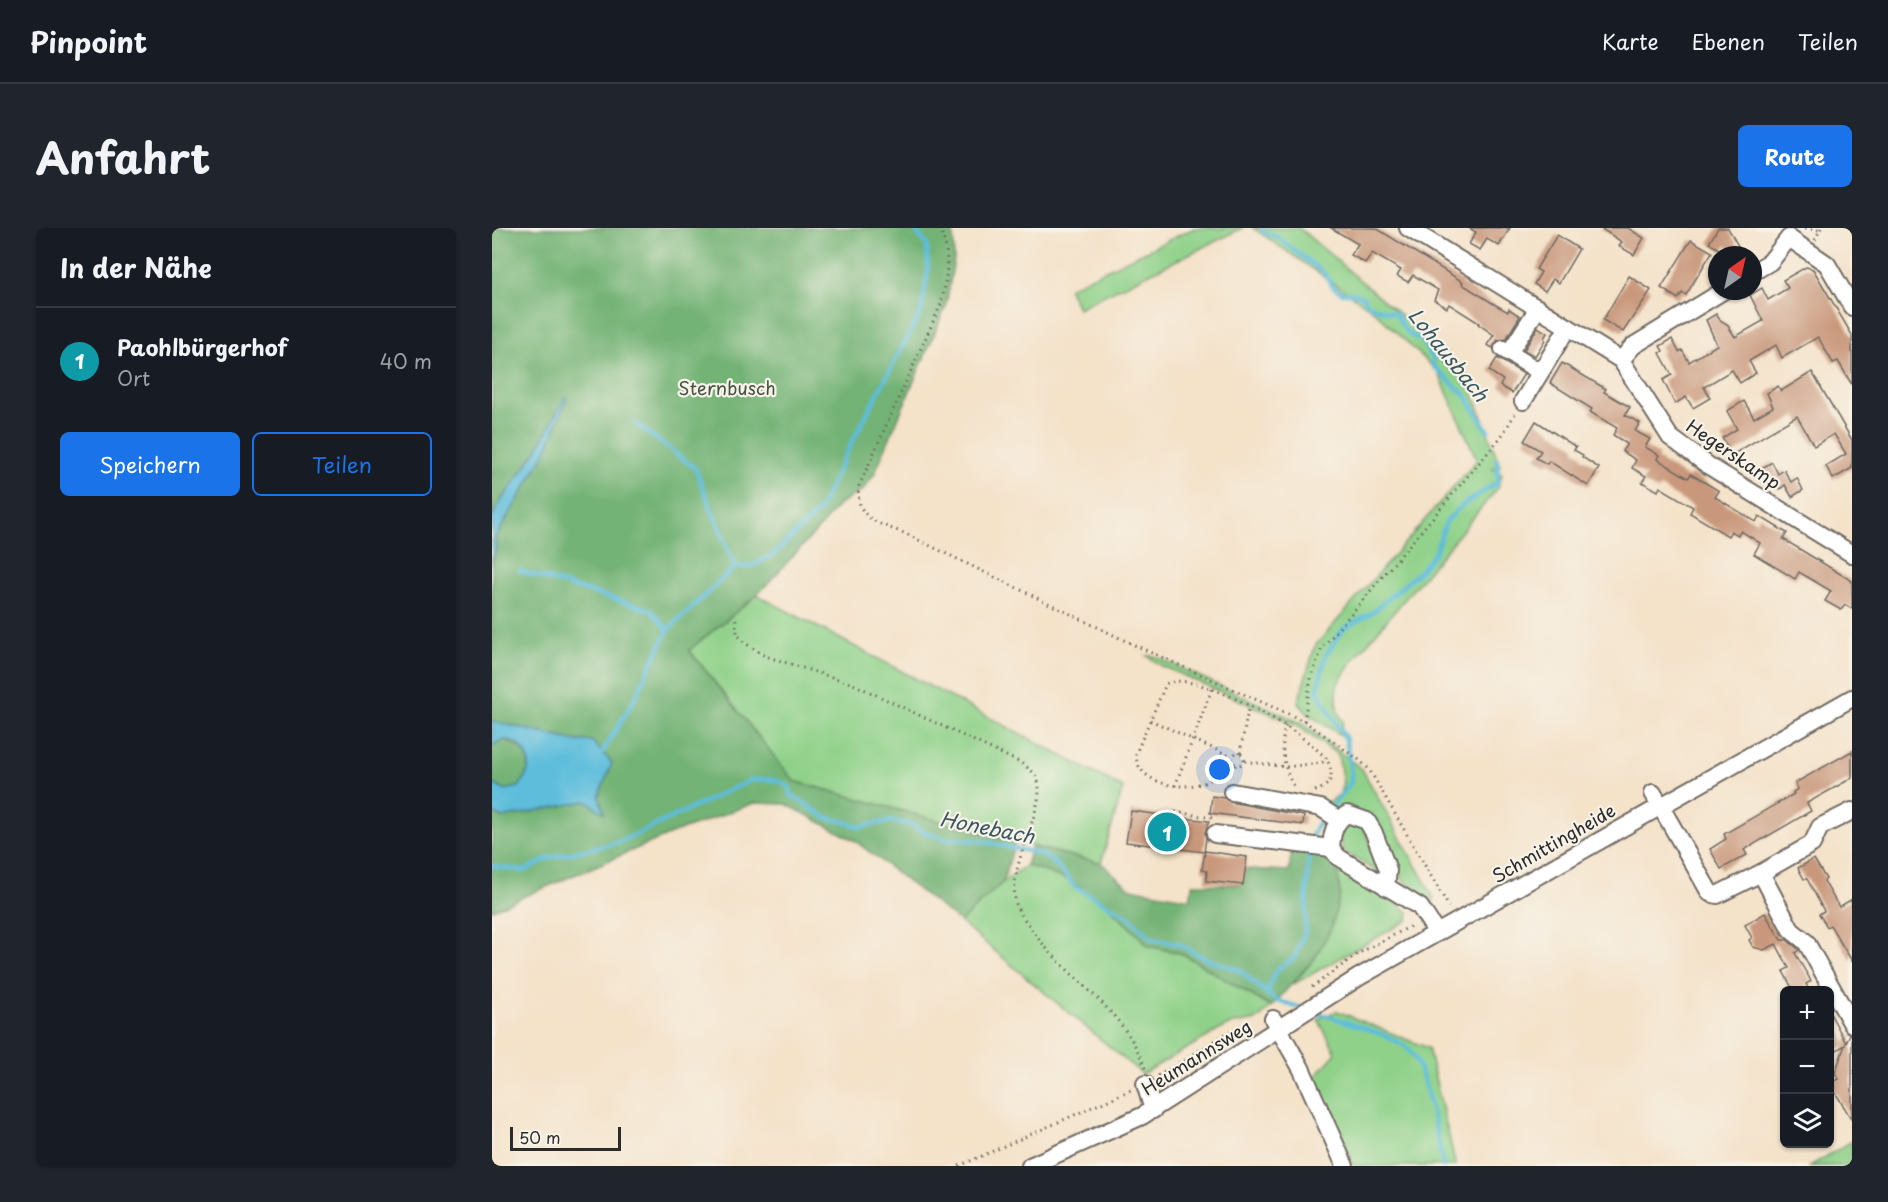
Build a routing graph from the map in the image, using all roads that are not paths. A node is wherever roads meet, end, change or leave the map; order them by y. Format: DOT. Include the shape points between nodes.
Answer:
graph roads {
  1 [pos="1408,228"];
  2 [pos="1787,233"];
  3 [pos="1762,267"];
  4 [pos="1708,300"];
  5 [pos="1852,307"];
  6 [pos="1538,308"];
  7 [pos="1568,327"];
  8 [pos="1621,360"];
  9 [pos="1540,372"];
  10 [pos="1523,401"];
  11 [pos="1852,554"];
  12 [pos="1852,698"];
  13 [pos="1232,792"];
  14 [pos="1657,799"];
  15 [pos="1852,811"];
  16 [pos="1331,815"];
  17 [pos="1215,834"];
  18 [pos="1327,848"];
  19 [pos="1761,873"];
  20 [pos="1386,887"];
  21 [pos="1437,933"];
  22 [pos="1282,1023"];
  23 [pos="1852,1024"];
  24 [pos="1144,1084"];
  25 [pos="1152,1110"];
  26 [pos="1030,1166"];
  27 [pos="1345,1166"];
  1 -- 6 [label="street, Hegerskamp"];
  2 -- 3 [label="street" via="1770,262"];
  2 -- 5 [label="street" via="1827,264"];
  4 -- 8 [label="street" via="1633,346"];
  6 -- 7 [label="street, Hegerskamp"];
  6 -- 9 [label="street" via="1507,349"];
  7 -- 8 [label="street, Hegerskamp"];
  7 -- 9 [label="street"];
  8 -- 11 [label="street, Hegerskamp" via="1670,436 1709,466"];
  9 -- 10 [label="street"];
  12 -- 14 [label="street, Schmittingheide"];
  13 -- 16 [label="street"];
  14 -- 19 [label="street" via="1710,893 1717,896"];
  14 -- 21 [label="street, Schmittingheide"];
  15 -- 19 [label="street" via="1820,827 1812,844"];
  16 -- 18 [label="street" via="1332,834"];
  16 -- 20 [label="street" via="1347,814 1367,820 1388,870"];
  17 -- 18 [label="street"];
  18 -- 20 [label="street"];
  19 -- 23 [label="street" via="1791,930 1806,942"];
  20 -- 21 [label="street" via="1420,907"];
  21 -- 22 [label="street, Schmittingheide" via="1359,977 1313,997"];
  22 -- 25 [label="street, Heumannsweg"];
  22 -- 27 [label="street, Heumannsweg"];
  24 -- 25 [label="street"];
  25 -- 26 [label="street, Heumannsweg"];
}
